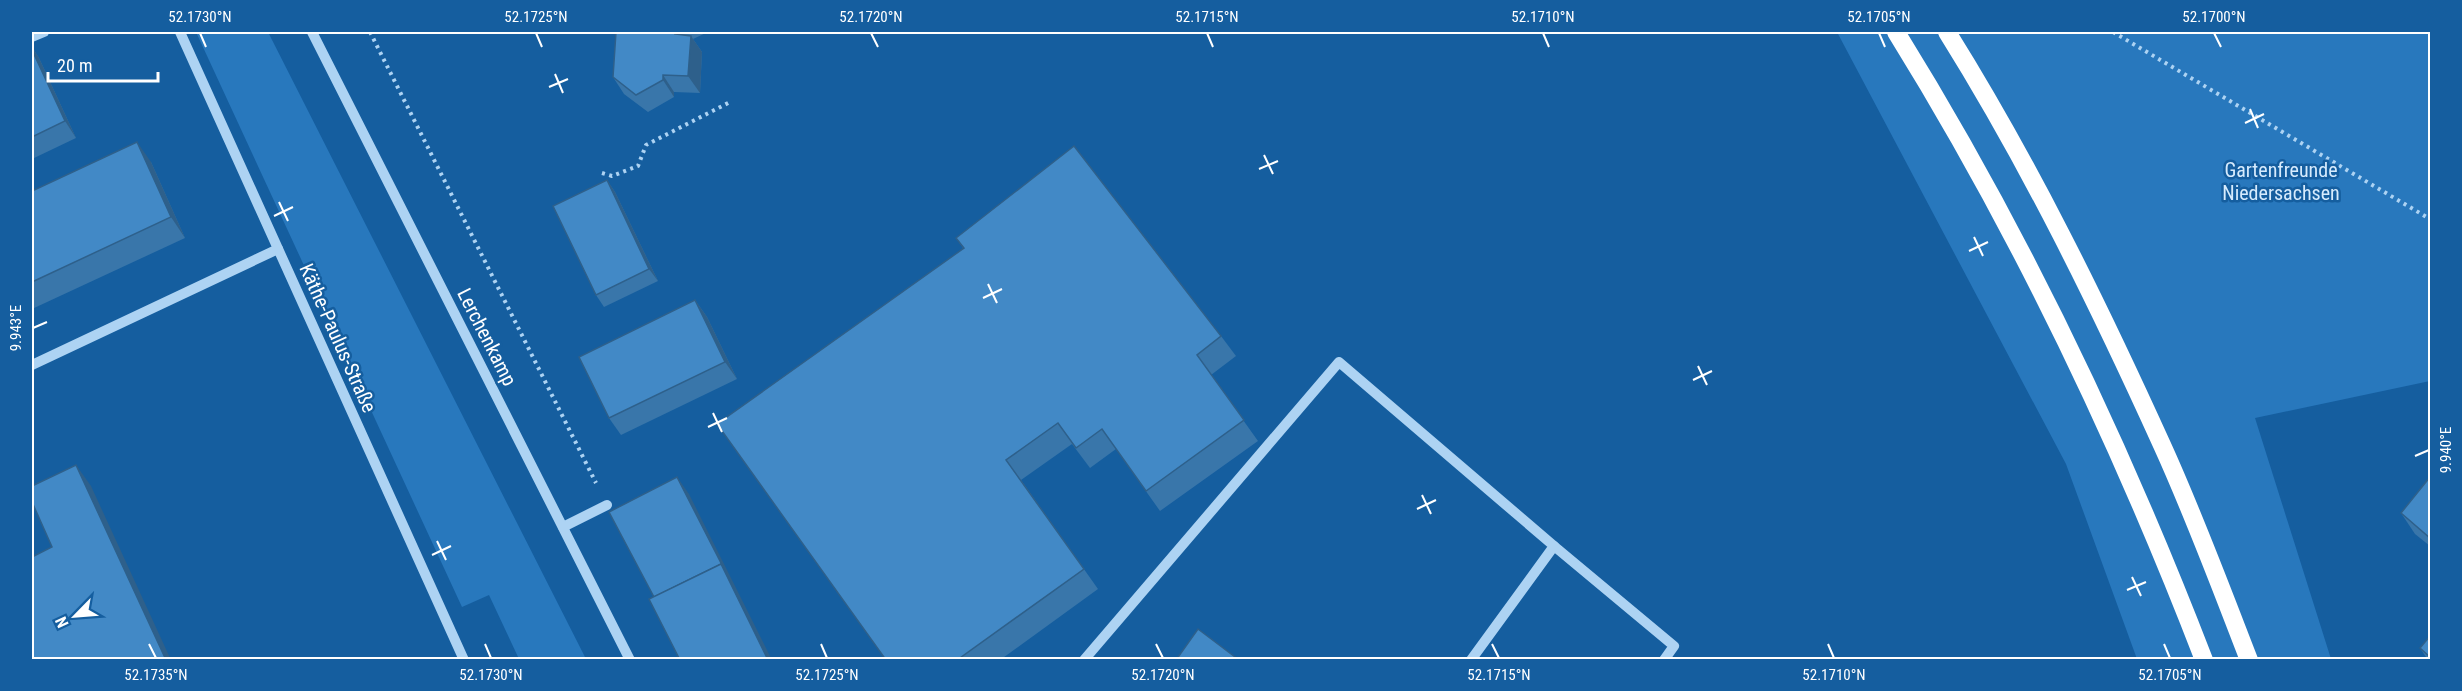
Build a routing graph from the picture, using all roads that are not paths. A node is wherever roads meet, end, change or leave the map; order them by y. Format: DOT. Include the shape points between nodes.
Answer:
graph roads {
  1 [pos="44,32"];
  2 [pos="180,32"];
  3 [pos="312,32"];
  4 [pos="1896,32"];
  5 [pos="1947,32"];
  6 [pos="32,38"];
  7 [pos="278,249"];
  8 [pos="32,365"];
  9 [pos="607,505"];
  10 [pos="563,527"];
  11 [pos="1554,546"];
  12 [pos="464,659"];
  13 [pos="630,660"];
  14 [pos="1084,660"];
  15 [pos="1471,660"];
  16 [pos="1664,660"];
  17 [pos="2204,660"];
  18 [pos="2249,660"];
  1 -- 6 [label="street"];
  2 -- 7 [label="street, Käthe-Paulus-Straße"];
  3 -- 10 [label="street, Lerchenkamp"];
  4 -- 17 [label="highway" via="1997,206 2059,327"];
  5 -- 18 [label="highway" via="2034,182 2099,312 2163,447"];
  7 -- 8 [label="street"];
  7 -- 12 [label="street, Käthe-Paulus-Straße"];
  9 -- 10 [label="street"];
  10 -- 13 [label="street, Lerchenkamp"];
  11 -- 14 [label="street" via="1338,362"];
  11 -- 15 [label="street"];
  11 -- 16 [label="street" via="1674,646"];
}
